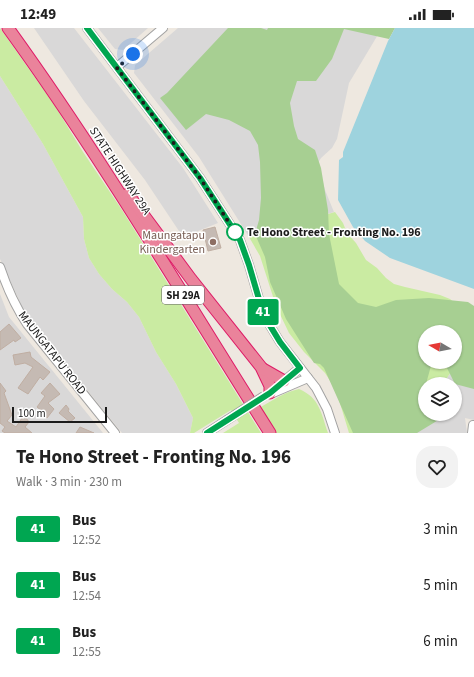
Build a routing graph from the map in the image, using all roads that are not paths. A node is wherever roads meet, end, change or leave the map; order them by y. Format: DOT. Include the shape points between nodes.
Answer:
graph roads {
  1 [pos="8,28"];
  2 [pos="87,28"];
  3 [pos="163,28"];
  4 [pos="117,68"];
  5 [pos="97,158"];
  6 [pos="0,267"];
  7 [pos="261,367"];
  8 [pos="300,368"];
  9 [pos="308,378"];
  10 [pos="284,381"];
  11 [pos="267,395"];
  12 [pos="115,433"];
  13 [pos="207,433"];
  14 [pos="270,433"];
  15 [pos="335,433"];
  1 -- 5 [label="highway, STATE HIGHWAY 29A / SH 29A"];
  2 -- 4 [label="street"];
  3 -- 4 [label="street"];
  4 -- 8 [label="street" via="200,178 240,240 266,319"];
  5 -- 7 [label="highway, SH 29A" via="110,170 191,279"];
  5 -- 14 [label="highway, STATE HIGHWAY 29A / SH 29A"];
  6 -- 12 [label="street, MAUNGATAPU ROAD" via="17,309 27,324"];
  7 -- 10 [label="highway, SH 29A"];
  7 -- 11 [label="highway, SH 29A" via="270,386"];
  8 -- 9 [label="street"];
  8 -- 10 [label="street"];
  9 -- 11 [label="street"];
  9 -- 15 [label="street" via="322,398"];
  10 -- 11 [label="street"];
  11 -- 13 [label="street, bridge"];
}
